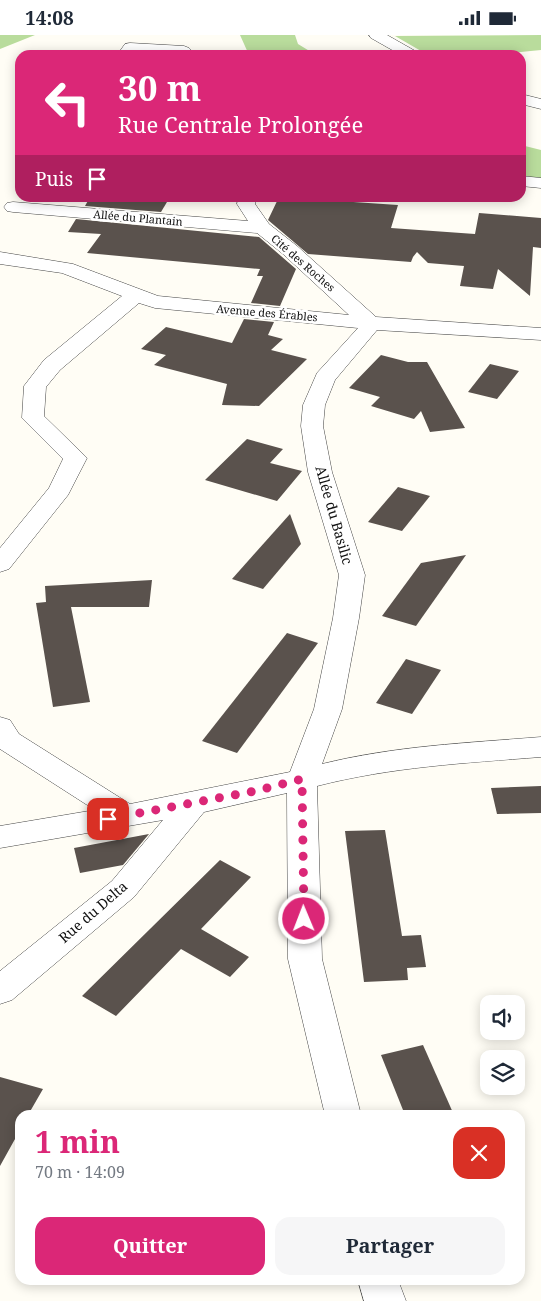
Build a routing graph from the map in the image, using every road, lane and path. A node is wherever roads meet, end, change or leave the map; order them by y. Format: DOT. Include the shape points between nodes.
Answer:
graph roads {
  1 [pos="376,35"];
  2 [pos="128,50"];
  3 [pos="170,50"];
  4 [pos="403,50"];
  5 [pos="526,100"];
  6 [pos="541,104"];
  7 [pos="526,182"];
  8 [pos="541,183"];
  9 [pos="247,202"];
  10 [pos="13,208"];
  11 [pos="262,228"];
  12 [pos="0,258"];
  13 [pos="137,294"];
  14 [pos="370,323"];
  15 [pos="541,334"];
  16 [pos="0,564"];
  17 [pos="0,727"];
  18 [pos="541,747"];
  19 [pos="302,779"];
  20 [pos="195,802"];
  21 [pos="126,817"];
  22 [pos="0,837"];
  23 [pos="0,990"];
  24 [pos="342,1110"];
  1 -- 4 [label="street"];
  2 -- 3 [label="street" via="130,47"];
  5 -- 6 [label="street"];
  7 -- 8 [label="street"];
  9 -- 11 [label="street, Cité des Roches"];
  10 -- 11 [label="street, Allée du Plantain"];
  11 -- 14 [label="street, Cité des Roches"];
  12 -- 13 [label="street, Avenue des Érables" via="66,268"];
  13 -- 14 [label="street, Avenue des Érables" via="155,302"];
  13 -- 16 [label="street" via="52,365 34,386 34,418 75,458 60,491"];
  14 -- 15 [label="street, Avenue des Érables"];
  14 -- 19 [label="street, Allée du Basilic" via="325,377 314,405 312,426 320,473 352,575 328,709"];
  17 -- 21 [label="street" via="9,741"];
  18 -- 19 [label="street" via="421,756 360,765"];
  19 -- 20 [label="street"];
  19 -- 24 [label="street" via="305,959"];
  20 -- 21 [label="street"];
  20 -- 23 [label="street, Rue du Delta" via="123,889"];
  21 -- 22 [label="street"];
}
